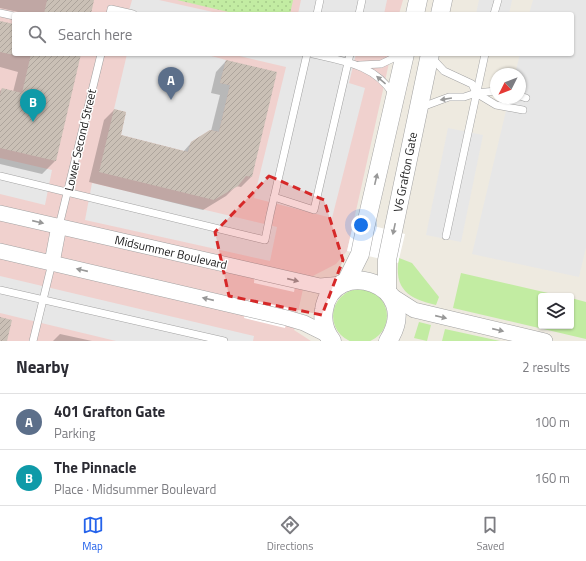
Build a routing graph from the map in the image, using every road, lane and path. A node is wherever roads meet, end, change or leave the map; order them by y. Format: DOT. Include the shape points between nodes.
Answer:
graph roads {
  1 [pos="320,0"];
  2 [pos="362,0"];
  3 [pos="418,0"];
  4 [pos="443,0"];
  5 [pos="498,0"];
  6 [pos="317,12"];
  7 [pos="359,12"];
  8 [pos="415,12"];
  9 [pos="440,12"];
  10 [pos="495,12"];
  11 [pos="0,13"];
  12 [pos="12,16"];
  13 [pos="101,56"];
  14 [pos="307,56"];
  15 [pos="322,56"];
  16 [pos="350,56"];
  17 [pos="398,56"];
  18 [pos="405,56"];
  19 [pos="430,56"];
  20 [pos="431,56"];
  21 [pos="485,56"];
  22 [pos="348,62"];
  23 [pos="360,66"];
  24 [pos="490,92"];
  25 [pos="476,93"];
  26 [pos="396,100"];
  27 [pos="418,109"];
  28 [pos="523,110"];
  29 [pos="0,176"];
  30 [pos="68,191"];
  31 [pos="274,197"];
  32 [pos="0,213"];
  33 [pos="59,226"];
  34 [pos="446,236"];
  35 [pos="0,251"];
  36 [pos="52,263"];
  37 [pos="344,283"];
  38 [pos="0,290"];
  39 [pos="388,293"];
  40 [pos="42,300"];
  41 [pos="331,339"];
  42 [pos="33,341"];
  43 [pos="224,341"];
  44 [pos="388,341"];
  45 [pos="545,341"];
  1 -- 6 [label="lane"];
  2 -- 7 [label="lane"];
  3 -- 8 [label="street"];
  4 -- 9 [label="street"];
  5 -- 10 [label="lane"];
  11 -- 12 [label="lane"];
  13 -- 30 [label="lane, Lower Second Street"];
  14 -- 31 [label="lane"];
  15 -- 22 [label="lane"];
  16 -- 22 [label="lane"];
  17 -- 23 [label="lane" via="381,64"];
  18 -- 26 [label="street, V6 Grafton Gate"];
  19 -- 27 [label="street, V6 Grafton Gate"];
  20 -- 25 [label="lane" via="444,71 472,84"];
  21 -- 25 [label="lane"];
  22 -- 23 [label="lane"];
  22 -- 31 [label="lane" via="314,210"];
  26 -- 23 [label="lane, one-way" via="384,82"];
  24 -- 25 [label="lane"];
  25 -- 27 [label="lane, one-way" via="464,98 438,100"];
  25 -- 28 [label="lane" via="496,105"];
  25 -- 34 [label="lane"];
  37 -- 26 [label="street, V6 Grafton Gate, one-way" via="360,254"];
  27 -- 39 [label="street, V6 Grafton Gate, one-way" via="387,260"];
  29 -- 30 [label="lane"];
  30 -- 31 [label="lane" via="265,240"];
  30 -- 33 [label="lane, Lower Second Street"];
  32 -- 33 [label="street, Midsummer Boulevard, one-way"];
  33 -- 36 [label="street"];
  33 -- 37 [label="street, Midsummer Boulevard, one-way" via="320,286"];
  35 -- 36 [label="street"];
  36 -- 40 [label="lane"];
  41 -- 36 [label="street, one-way" via="304,323 288,318"];
  37 -- 39 [label="street" via="368,280 381,286"];
  37 -- 41 [label="street, V6 Grafton Gate" via="334,290 324,307 323,321"];
  38 -- 40 [label="lane"];
  39 -- 44 [label="street" via="395,306 397,319"];
  39 -- 45 [label="street, one-way" via="407,307 422,312"];
  40 -- 42 [label="lane"];
  40 -- 43 [label="lane"];
}
